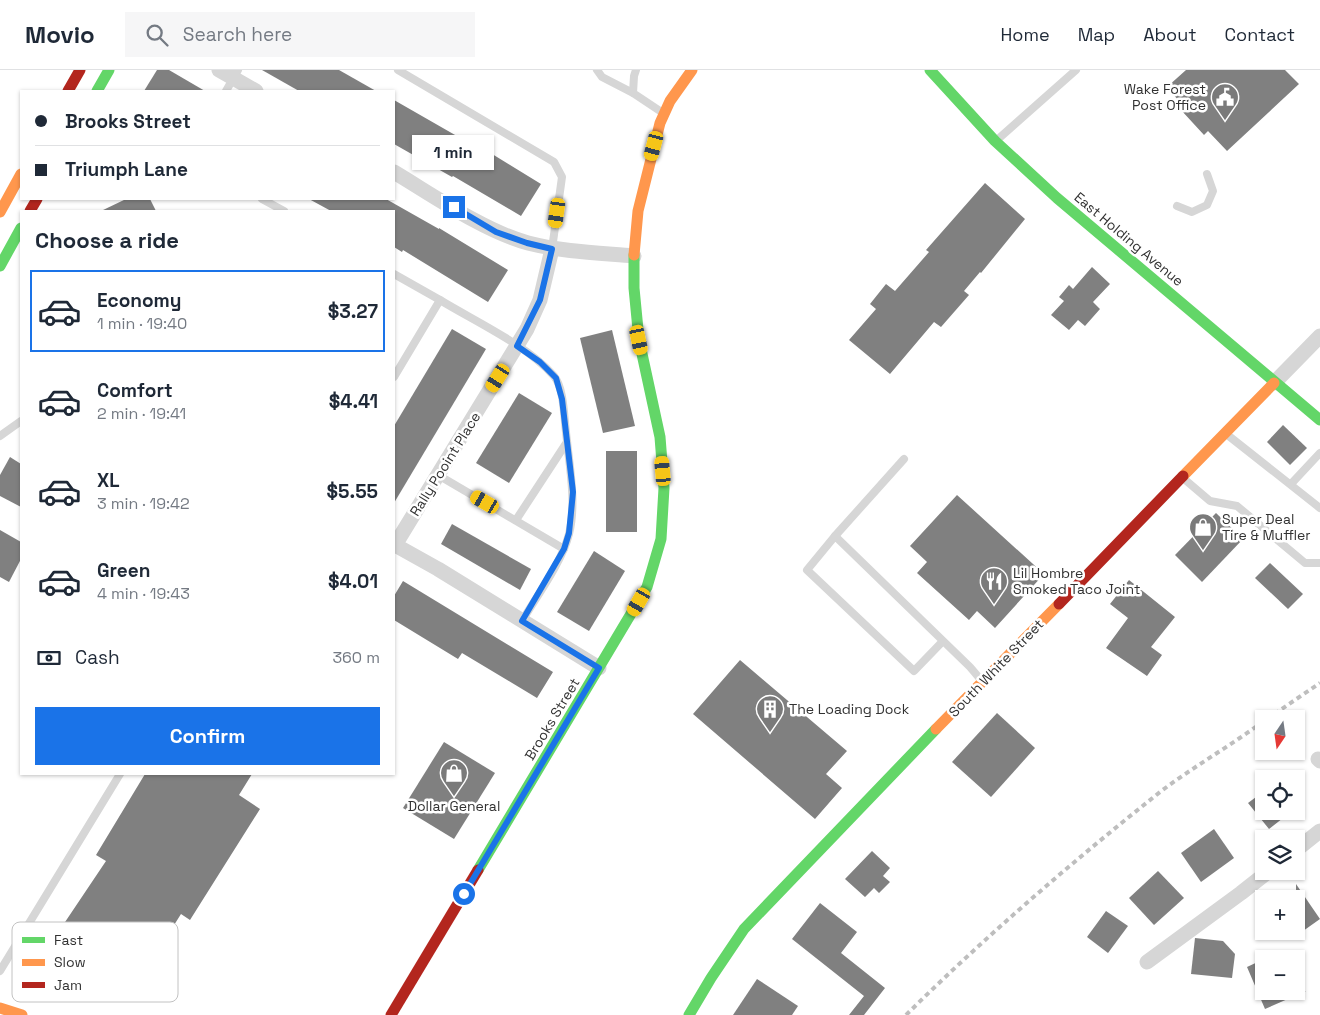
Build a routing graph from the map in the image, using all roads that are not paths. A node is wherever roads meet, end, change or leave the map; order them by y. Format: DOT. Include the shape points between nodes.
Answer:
graph roads {
  1 [pos="80,70"];
  2 [pos="109,70"];
  3 [pos="219,70"];
  4 [pos="398,70"];
  5 [pos="597,70"];
  6 [pos="636,70"];
  7 [pos="692,70"];
  8 [pos="931,70"];
  9 [pos="1076,70"];
  10 [pos="235,74"];
  11 [pos="69,90"];
  12 [pos="98,90"];
  13 [pos="227,90"];
  14 [pos="255,90"];
  15 [pos="633,93"];
  16 [pos="663,113"];
  17 [pos="995,141"];
  18 [pos="395,173"];
  19 [pos="1207,174"];
  20 [pos="20,176"];
  21 [pos="264,200"];
  22 [pos="1177,206"];
  23 [pos="282,210"];
  24 [pos="0,212"];
  25 [pos="20,230"];
  26 [pos="552,249"];
  27 [pos="634,256"];
  28 [pos="0,266"];
  29 [pos="395,275"];
  30 [pos="440,300"];
  31 [pos="1320,336"];
  32 [pos="517,346"];
  33 [pos="395,375"];
  34 [pos="1274,383"];
  35 [pos="1320,420"];
  36 [pos="20,422"];
  37 [pos="1224,433"];
  38 [pos="0,436"];
  39 [pos="567,442"];
  40 [pos="1320,453"];
  41 [pos="904,459"];
  42 [pos="438,475"];
  43 [pos="1182,477"];
  44 [pos="1290,484"];
  45 [pos="1320,508"];
  46 [pos="516,520"];
  47 [pos="835,536"];
  48 [pos="395,544"];
  49 [pos="395,547"];
  50 [pos="564,549"];
  51 [pos="1320,563"];
  52 [pos="522,621"];
  53 [pos="943,641"];
  54 [pos="599,668"];
  55 [pos="982,682"];
  56 [pos="119,775"];
  57 [pos="1320,831"];
  58 [pos="1305,843"];
  59 [pos="1258,880"];
  60 [pos="30,922"];
  61 [pos="12,951"];
  62 [pos="1146,962"];
  63 [pos="0,971"];
  64 [pos="0,1008"];
  65 [pos="22,1015"];
  66 [pos="391,1015"];
  67 [pos="689,1015"];
  1 -- 11 [label="street"];
  2 -- 12 [label="street"];
  3 -- 10 [label="street"];
  4 -- 26 [label="lane" via="554,162 562,177"];
  5 -- 15 [label="lane" via="602,77"];
  6 -- 15 [label="lane"];
  7 -- 16 [label="street, Brooks Street"];
  8 -- 17 [label="street, East Holding Avenue"];
  9 -- 17 [label="lane"];
  10 -- 13 [label="lane"];
  10 -- 14 [label="street"];
  15 -- 16 [label="lane"];
  16 -- 27 [label="street, Brooks Street" via="638,211"];
  17 -- 34 [label="street, East Holding Avenue"];
  18 -- 26 [label="street" via="496,232"];
  19 -- 22 [label="lane" via="1213,190 1207,206 1192,212"];
  20 -- 24 [label="street"];
  21 -- 23 [label="lane"];
  25 -- 28 [label="street"];
  26 -- 27 [label="street"];
  26 -- 32 [label="street, Rally Pooint Place" via="540,300"];
  27 -- 54 [label="street, Brooks Street" via="639,340 660,437 664,488 661,539 648,587"];
  29 -- 30 [label="lane"];
  30 -- 32 [label="lane"];
  30 -- 33 [label="lane"];
  31 -- 34 [label="street, South White Street"];
  32 -- 39 [label="lane" via="556,378"];
  32 -- 42 [label="street, Rally Pooint Place"];
  34 -- 35 [label="street, East Holding Avenue"];
  34 -- 37 [label="street, South White Street"];
  36 -- 38 [label="lane"];
  37 -- 43 [label="street, South White Street"];
  37 -- 44 [label="lane"];
  39 -- 46 [label="lane"];
  39 -- 50 [label="lane" via="573,492"];
  40 -- 44 [label="lane"];
  41 -- 47 [label="lane"];
  42 -- 46 [label="lane"];
  42 -- 48 [label="street, Rally Pooint Place"];
  43 -- 51 [label="lane" via="1210,501 1237,506 1306,563"];
  43 -- 55 [label="street, South White Street"];
  44 -- 45 [label="lane"];
  46 -- 50 [label="lane"];
  47 -- 53 [label="lane"];
  47 -- 53 [label="lane" via="807,570 914,671"];
  49 -- 52 [label="street, Rally Pooint Place"];
  50 -- 52 [label="lane"];
  52 -- 54 [label="street, Rally Pooint Place"];
  53 -- 55 [label="lane"];
  54 -- 66 [label="street, Brooks Street"];
  55 -- 67 [label="street, South White Street" via="744,930"];
  56 -- 60 [label="lane"];
  57 -- 58 [label="street"];
  59 -- 62 [label="street"];
  61 -- 63 [label="lane"];
  64 -- 65 [label="street"];
}
